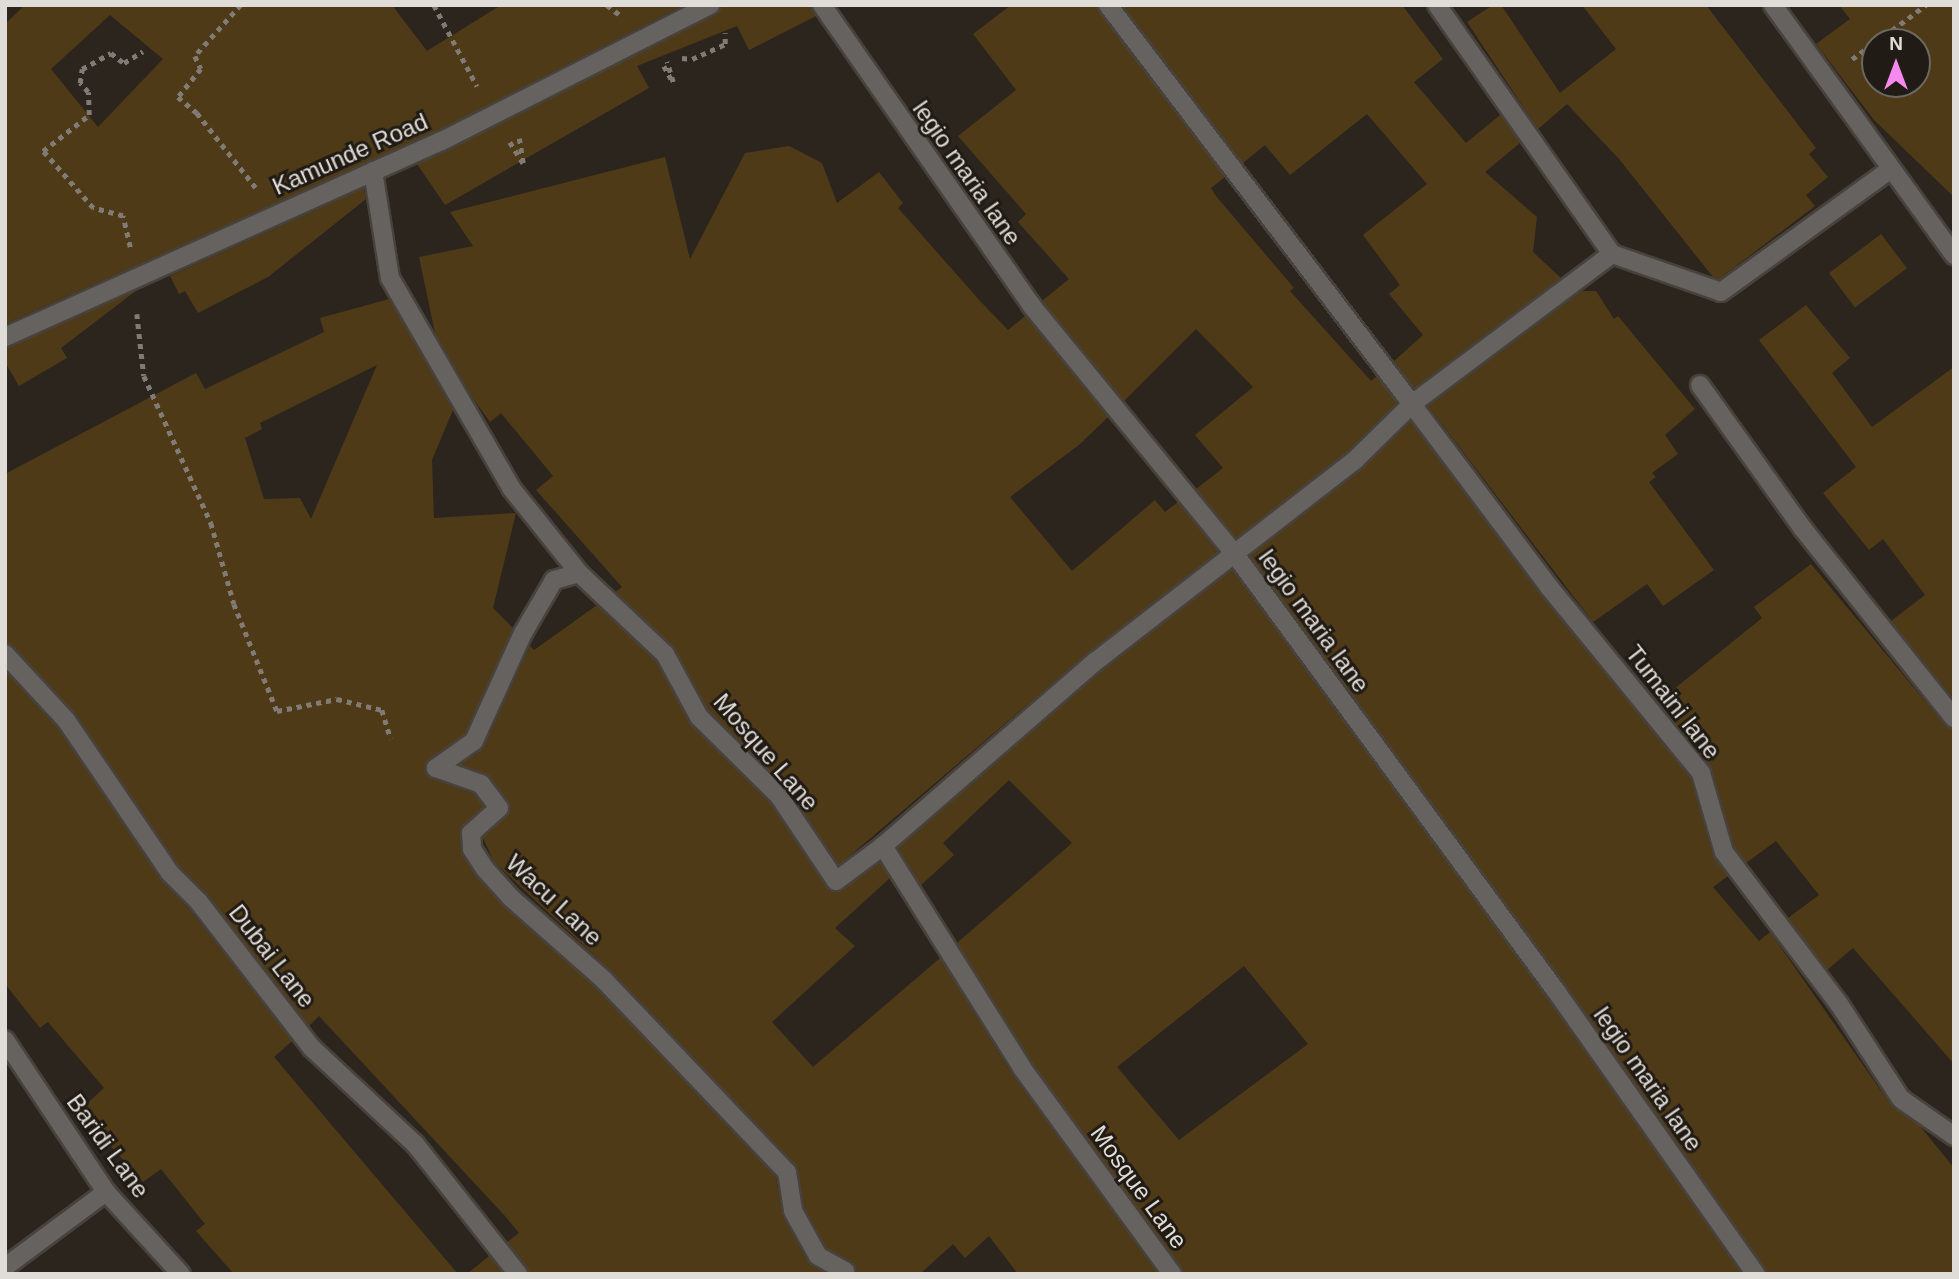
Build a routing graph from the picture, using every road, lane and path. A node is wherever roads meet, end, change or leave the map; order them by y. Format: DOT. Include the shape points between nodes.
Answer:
graph roads {
  1 [pos="241,5"];
  2 [pos="710,5"];
  3 [pos="822,5"];
  4 [pos="1108,5"];
  5 [pos="1437,5"];
  6 [pos="1773,5"];
  7 [pos="1926,5"];
  8 [pos="1895,28"];
  9 [pos="143,51"];
  10 [pos="1891,169"];
  11 [pos="373,171"];
  12 [pos="261,194"];
  13 [pos="1612,254"];
  14 [pos="1954,255"];
  15 [pos="133,260"];
  16 [pos="134,282"];
  17 [pos="5,337"];
  18 [pos="1700,385"];
  19 [pos="1412,403"];
  20 [pos="1234,553"];
  21 [pos="579,573"];
  22 [pos="5,654"];
  23 [pos="1954,718"];
  24 [pos="391,739"];
  25 [pos="883,846"];
  26 [pos="5,1040"];
  27 [pos="1954,1136"];
  28 [pos="106,1192"];
  29 [pos="5,1267"];
  30 [pos="845,1271"];
  31 [pos="181,1274"];
  32 [pos="518,1274"];
  33 [pos="1172,1274"];
  34 [pos="1756,1274"];
  1 -- 12 [label="path" via="195,57 201,69 178,97 197,113"];
  2 -- 11 [label="street, Kamunde Road" via="575,76"];
  3 -- 20 [label="street, legio maria lane" via="1031,305"];
  4 -- 19 [label="street, Tumaini lane"];
  5 -- 13 [label="street"];
  6 -- 10 [label="street"];
  7 -- 8 [label="path"];
  9 -- 15 [label="path" via="124,63 111,53 82,69 80,83 88,92 89,115 43,151 93,208 123,216"];
  10 -- 13 [label="street" via="1721,292"];
  10 -- 14 [label="street"];
  11 -- 16 [label="street, Kamunde Road"];
  11 -- 21 [label="street, Mosque Lane" via="390,278 511,488"];
  13 -- 19 [label="street"];
  16 -- 17 [label="street, Kamunde Road"];
  16 -- 24 [label="path" via="144,376 211,523 233,604 277,710 337,699 382,710"];
  18 -- 23 [label="street" via="1803,529"];
  19 -- 20 [label="street" via="1355,460"];
  19 -- 27 [label="street, Tumaini lane" via="1549,587 1700,773 1724,852 1839,1004 1901,1099"];
  20 -- 25 [label="street" via="1096,661"];
  20 -- 34 [label="street, legio maria lane" via="1556,991"];
  21 -- 25 [label="street, Mosque Lane" via="665,654 699,717 779,796 836,881"];
  21 -- 30 [label="street, Wacu Lane" via="554,580 523,633 474,741 436,768 481,784 499,808 471,833 472,849 485,869 612,988 787,1172 793,1211 818,1256"];
  22 -- 32 [label="street, Dubai Lane" via="66,720 170,873 199,902 312,1048 415,1144"];
  25 -- 33 [label="street, Mosque Lane" via="1022,1068"];
  26 -- 28 [label="street, Baridi Lane"];
  28 -- 29 [label="street"];
  28 -- 31 [label="street, Baridi Lane"];
}
